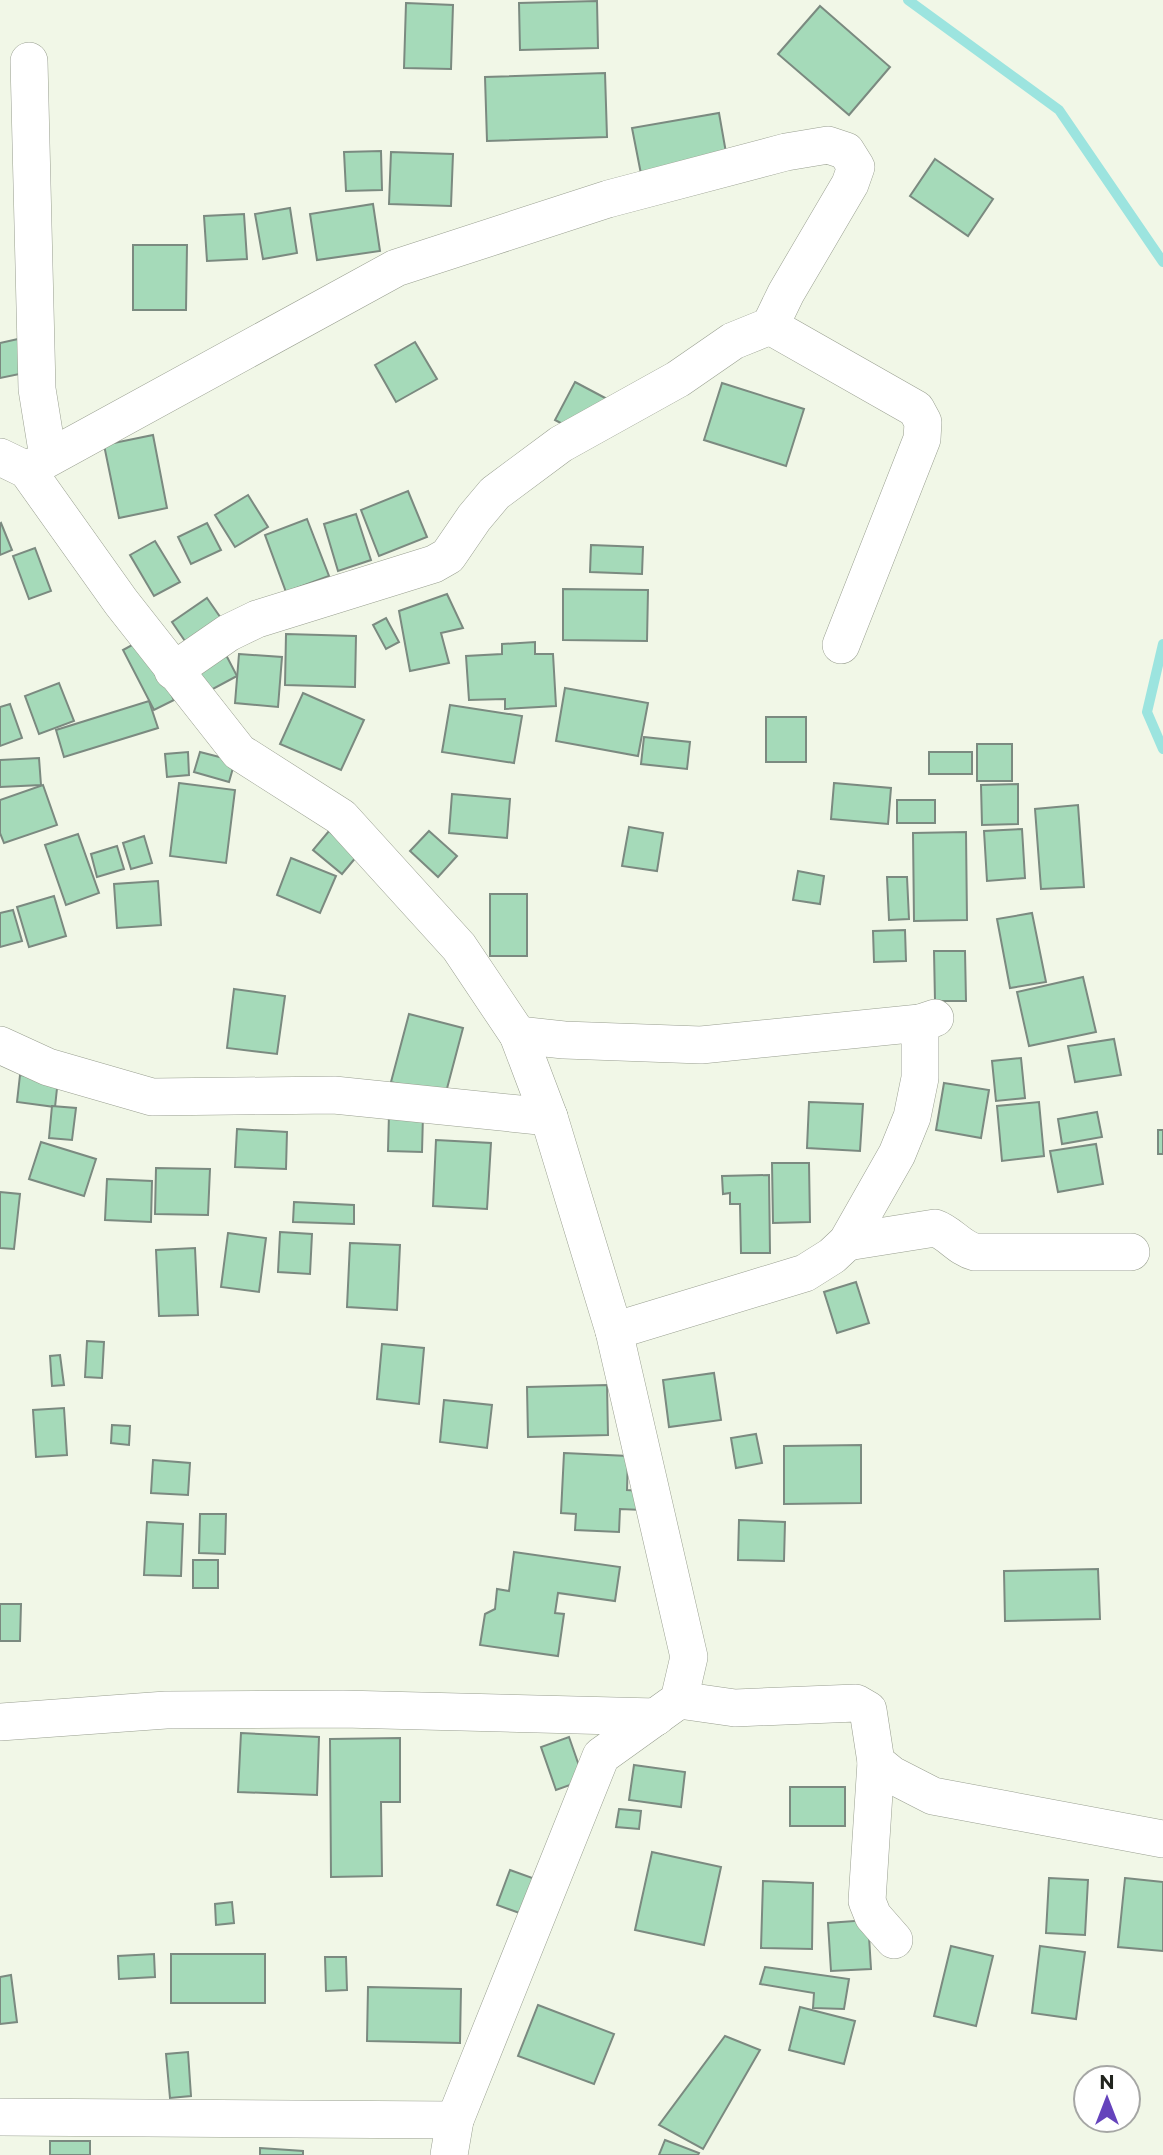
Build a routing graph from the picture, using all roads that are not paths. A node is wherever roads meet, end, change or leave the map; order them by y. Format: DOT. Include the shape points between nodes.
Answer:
graph roads {
  1 [pos="29,61"];
  2 [pos="770,326"];
  3 [pos="25,461"];
  4 [pos="841,645"];
  5 [pos="173,671"];
  6 [pos="518,1035"];
  7 [pos="0,1045"];
  8 [pos="549,1117"];
  9 [pos="847,1242"];
  10 [pos="1131,1252"];
  11 [pos="614,1331"];
  12 [pos="667,1708"];
  13 [pos="0,1722"];
  14 [pos="876,1762"];
  15 [pos="1163,1839"];
  16 [pos="894,1940"];
  17 [pos="0,2117"];
  18 [pos="455,2120"];
  19 [pos="449,2155"];
  1 -- 3 [label="street" via="37,389"];
  2 -- 3 [label="street" via="850,184 856,167 846,151 828,145 786,152 608,199 396,268"];
  2 -- 4 [label="street" via="916,409 923,422 922,439"];
  2 -- 5 [label="street" via="733,341 678,379 561,444 495,493 448,556 257,619"];
  3 -- 5 [label="street"];
  5 -- 6 [label="street" via="239,752 341,817 459,947"];
  6 -- 8 [label="street"];
  6 -- 9 [label="street" via="701,1045 928,1021 912,1117 897,1154"];
  7 -- 8 [label="street" via="48,1067 152,1097 334,1095"];
  8 -- 11 [label="street"];
  9 -- 10 [label="street" via="935,1228 975,1252"];
  9 -- 11 [label="street" via="805,1273"];
  11 -- 12 [label="street" via="689,1657"];
  12 -- 13 [label="street" via="166,1710"];
  12 -- 14 [label="street" via="856,1703 868,1710"];
  12 -- 18 [label="street" via="601,1756"];
  14 -- 15 [label="street" via="933,1796"];
  14 -- 16 [label="street" via="867,1901 873,1916"];
  17 -- 18 [label="street"];
  18 -- 19 [label="street"];
}
